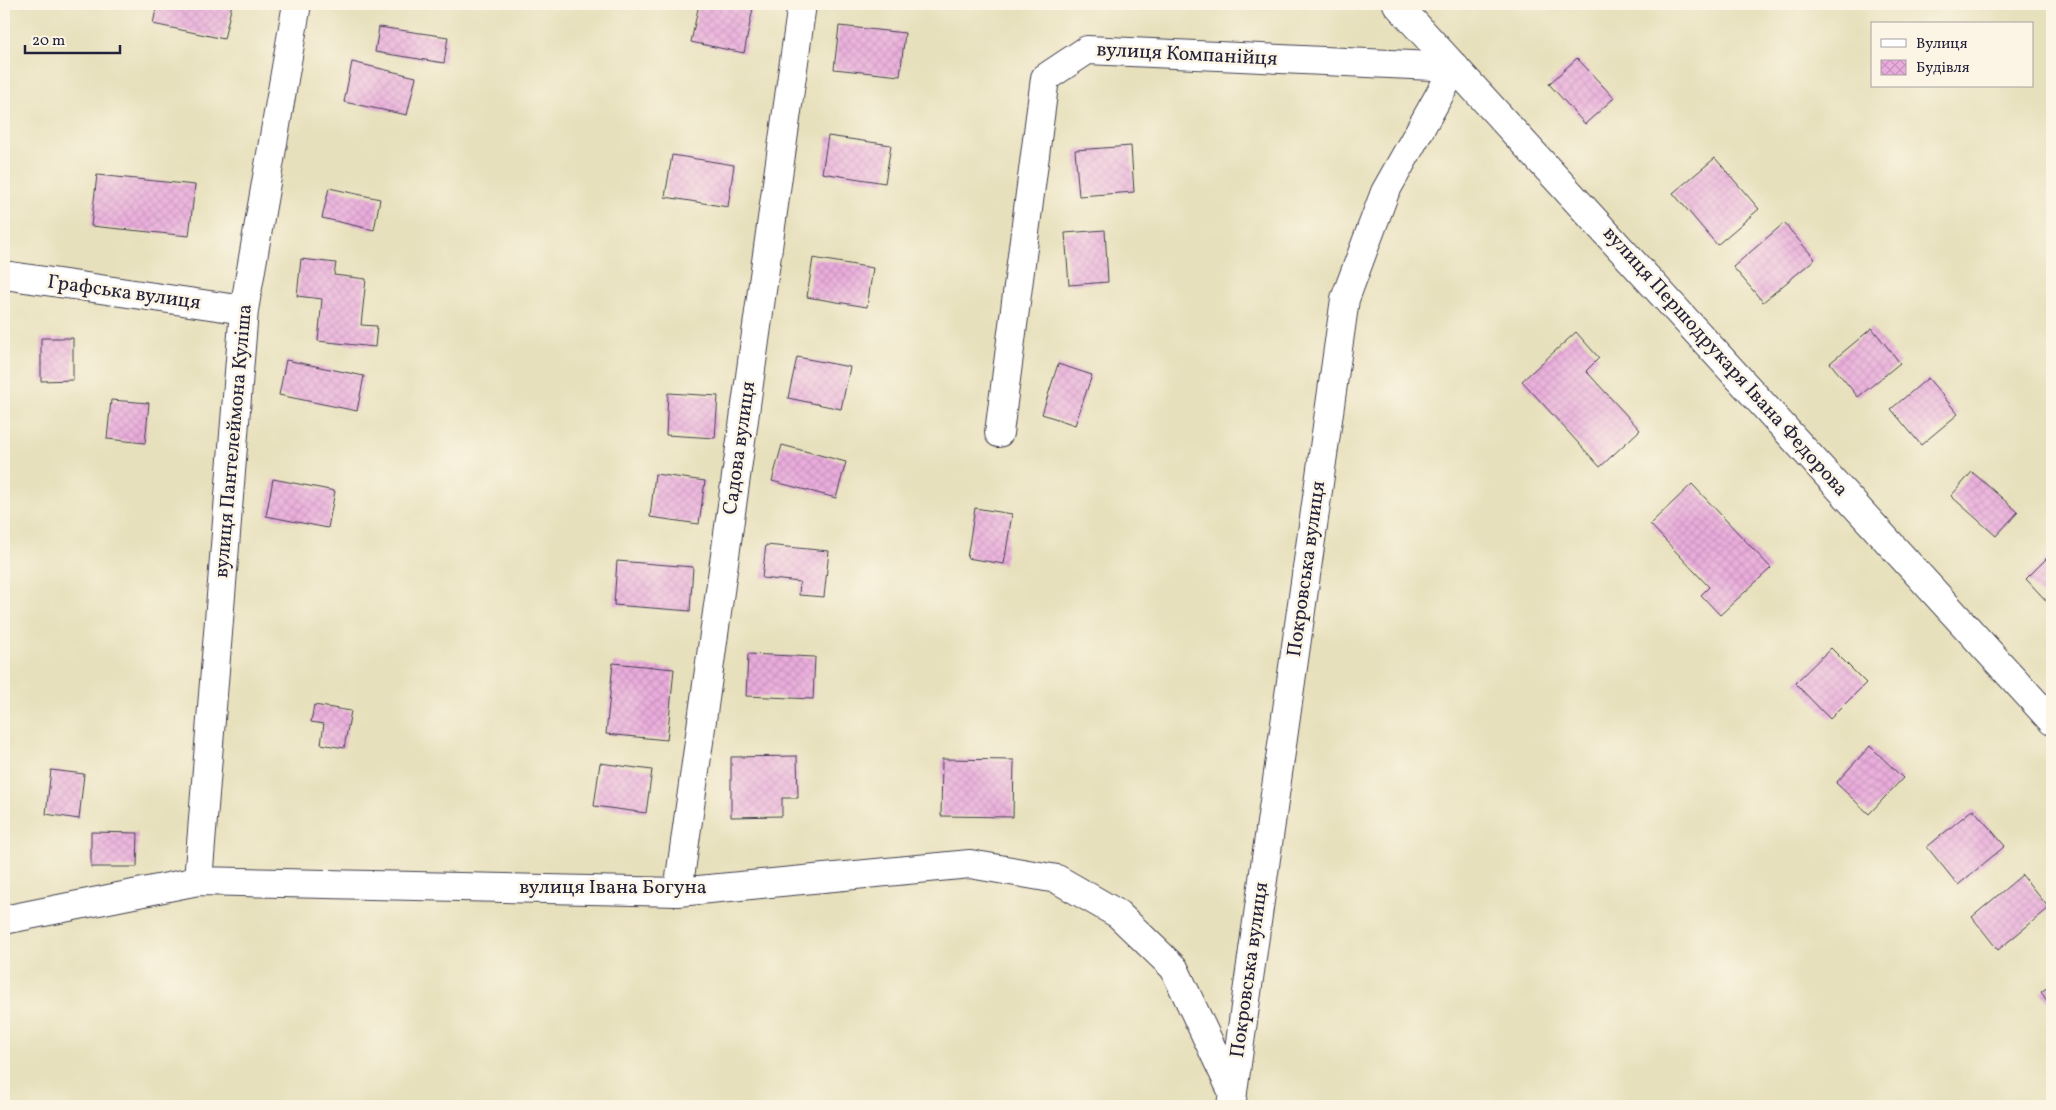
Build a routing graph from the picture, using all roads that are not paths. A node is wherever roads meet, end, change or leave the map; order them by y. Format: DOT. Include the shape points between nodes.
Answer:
graph roads {
  1 [pos="297,4"];
  2 [pos="802,4"];
  3 [pos="1397,4"];
  4 [pos="1455,67"];
  5 [pos="4,275"];
  6 [pos="244,310"];
  7 [pos="999,433"];
  8 [pos="2052,721"];
  9 [pos="198,881"];
  10 [pos="678,892"];
  11 [pos="4,920"];
  12 [pos="1232,1100"];
  1 -- 6 [label="street, вулиця Пантелеймона Куліша"];
  2 -- 10 [label="street, Садова вулиця"];
  3 -- 4 [label="street, вулиця Першодрукаря Івана Федорова"];
  4 -- 7 [label="street, вулиця Компанійця" via="1087,50 1045,78"];
  4 -- 8 [label="street, вулиця Першодрукаря Івана Федорова"];
  4 -- 12 [label="street, Покровська вулиця" via="1385,192 1345,299"];
  5 -- 6 [label="street, Графська вулиця"];
  6 -- 9 [label="street, вулиця Пантелеймона Куліша"];
  9 -- 10 [label="street, вулиця Івана Богуна"];
  9 -- 11 [label="street, вулиця Івана Богуна"];
  10 -- 12 [label="street, вулиця Івана Богуна" via="970,864 1057,878 1118,914 1174,968"];
}
